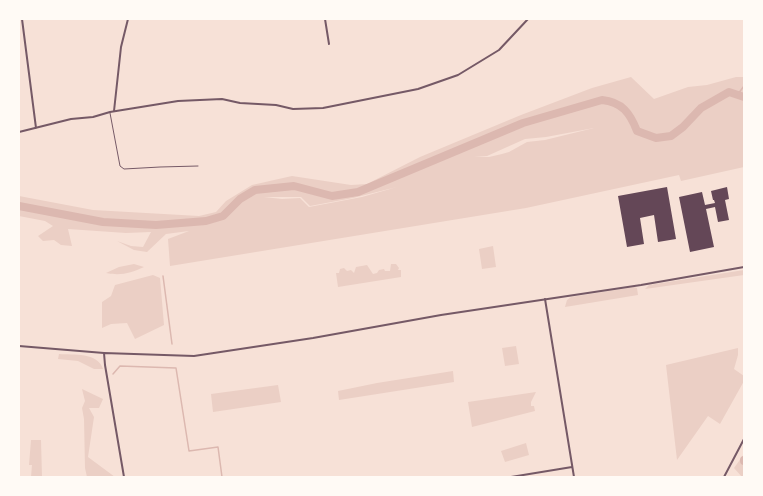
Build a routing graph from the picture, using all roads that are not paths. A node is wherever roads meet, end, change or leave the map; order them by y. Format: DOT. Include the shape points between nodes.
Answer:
graph roads {
  1 [pos="22,19"];
  2 [pos="128,19"];
  3 [pos="326,19"];
  4 [pos="528,19"];
  5 [pos="329,44"];
  6 [pos="114,111"];
  7 [pos="110,112"];
  8 [pos="36,128"];
  9 [pos="19,132"];
  10 [pos="198,166"];
  11 [pos="744,267"];
  12 [pos="545,299"];
  13 [pos="19,346"];
  14 [pos="104,353"];
  15 [pos="744,439"];
  16 [pos="572,467"];
  17 [pos="124,477"];
  18 [pos="511,477"];
  19 [pos="574,477"];
  20 [pos="724,477"];
  1 -- 8 [label="street"];
  2 -- 6 [label="street" via="121,47"];
  3 -- 5 [label="street"];
  4 -- 6 [label="street" via="499,50 458,75 418,89 323,108 293,109 206,100 178,101"];
  6 -- 7 [label="street"];
  7 -- 8 [label="street"];
  7 -- 10 [label="lane" via="120,166 124,169"];
  8 -- 9 [label="street"];
  11 -- 12 [label="street"];
  12 -- 14 [label="street" via="194,356"];
  12 -- 16 [label="street"];
  13 -- 14 [label="street"];
  14 -- 17 [label="street"];
  15 -- 20 [label="street"];
  16 -- 18 [label="street"];
  16 -- 19 [label="street"];
}
